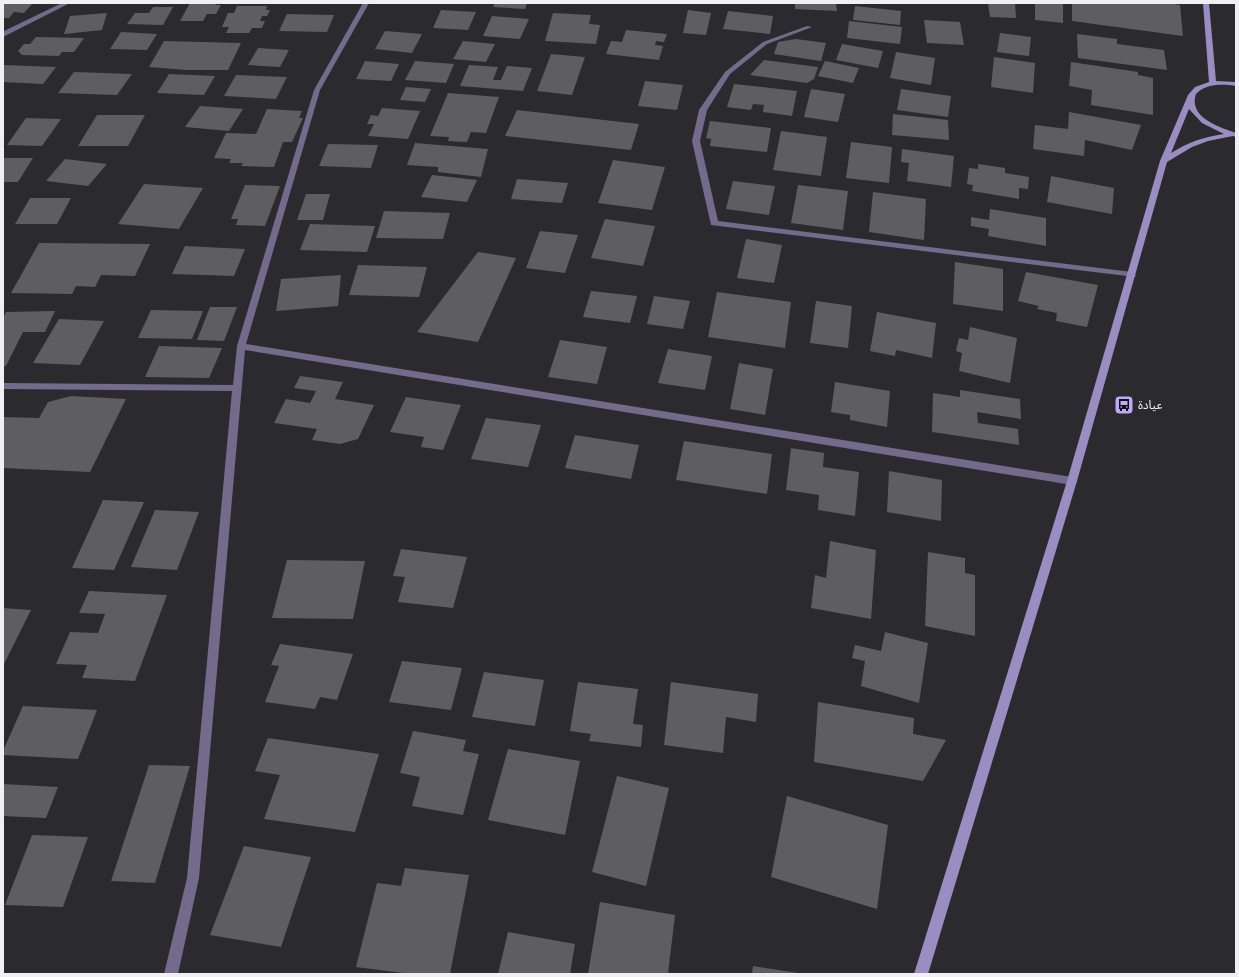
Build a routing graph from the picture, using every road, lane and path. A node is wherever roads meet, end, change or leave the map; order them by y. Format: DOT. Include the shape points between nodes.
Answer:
graph roads {
  1 [pos="67,3"];
  2 [pos="366,3"];
  3 [pos="1206,3"];
  4 [pos="809,27"];
  5 [pos="3,35"];
  6 [pos="1213,84"];
  7 [pos="1236,84"];
  8 [pos="1192,95"];
  9 [pos="1234,135"];
  10 [pos="1164,161"];
  11 [pos="1132,275"];
  12 [pos="241,346"];
  13 [pos="3,386"];
  14 [pos="237,388"];
  15 [pos="1072,481"];
  16 [pos="171,974"];
  17 [pos="921,974"];
  1 -- 5 [label="street"];
  2 -- 12 [label="street" via="317,90"];
  3 -- 6 [label="street"];
  4 -- 11 [label="street" via="765,43 727,73 703,110 696,141 714,223"];
  6 -- 7 [label="street"];
  6 -- 8 [label="street" via="1198,88"];
  8 -- 9 [label="street" via="1190,104 1195,113 1206,123"];
  8 -- 10 [label="street"];
  9 -- 10 [label="street" via="1189,145"];
  10 -- 11 [label="street"];
  11 -- 15 [label="street"];
  12 -- 14 [label="street"];
  12 -- 15 [label="street"];
  13 -- 14 [label="street"];
  14 -- 16 [label="street" via="193,878"];
  15 -- 17 [label="street"];
}
